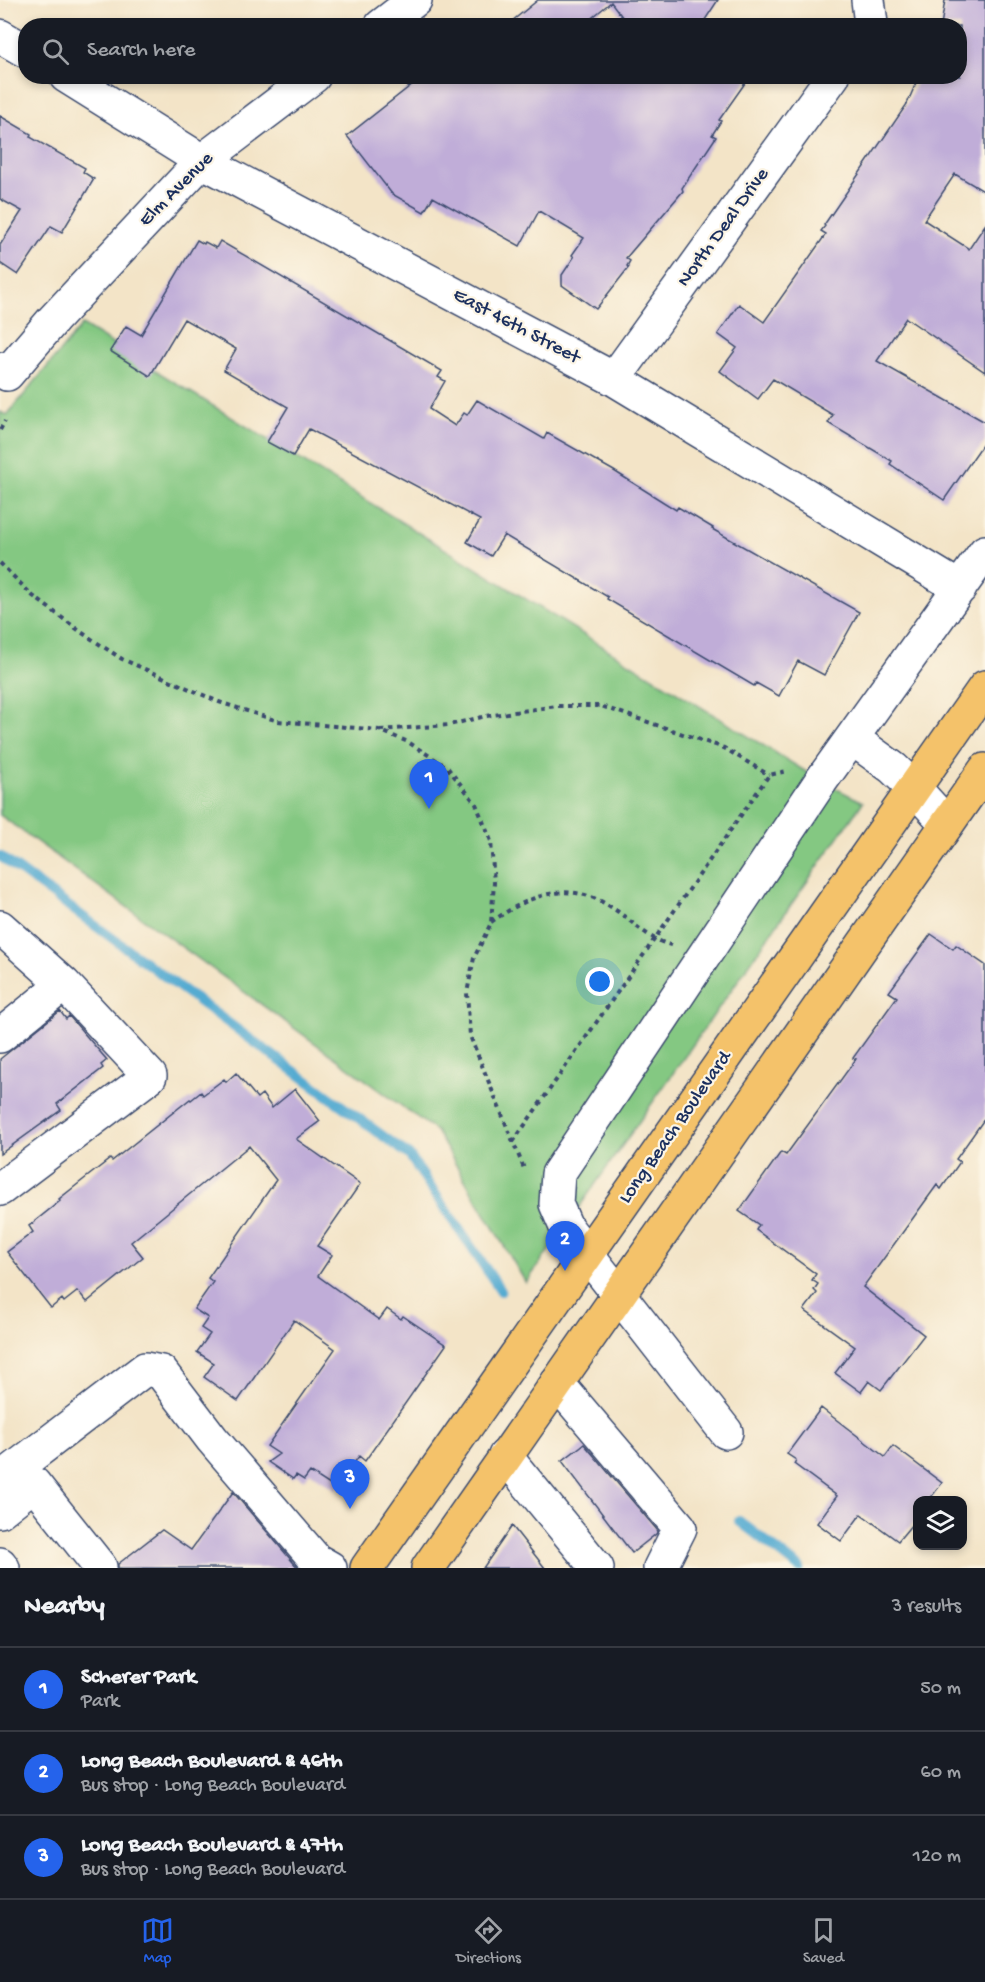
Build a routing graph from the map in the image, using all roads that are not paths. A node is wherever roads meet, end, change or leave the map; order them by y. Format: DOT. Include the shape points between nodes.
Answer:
graph roads {
  1 [pos="415,0"];
  2 [pos="868,0"];
  3 [pos="391,18"];
  4 [pos="870,18"];
  5 [pos="0,36"];
  6 [pos="18,46"];
  7 [pos="79,84"];
  8 [pos="303,84"];
  9 [pos="827,84"];
  10 [pos="202,161"];
  11 [pos="0,369"];
  12 [pos="614,380"];
  13 [pos="985,552"];
  14 [pos="960,588"];
  15 [pos="985,687"];
  16 [pos="853,739"];
  17 [pos="985,770"];
  18 [pos="914,788"];
  19 [pos="947,824"];
  20 [pos="0,927"];
  21 [pos="64,984"];
  22 [pos="0,1036"];
  23 [pos="0,1189"];
  24 [pos="587,1255"];
  25 [pos="618,1294"];
  26 [pos="557,1383"];
  27 [pos="726,1432"];
  28 [pos="505,1456"];
  29 [pos="0,1480"];
  30 [pos="0,1511"];
  31 [pos="699,1531"];
  32 [pos="0,1564"];
  33 [pos="100,1566"];
  34 [pos="3,1568"];
  35 [pos="330,1568"];
  36 [pos="368,1568"];
  37 [pos="428,1568"];
  38 [pos="597,1568"];
  39 [pos="660,1568"];
  40 [pos="673,1568"];
  1 -- 3 [label="street"];
  2 -- 4 [label="street"];
  5 -- 6 [label="street"];
  7 -- 10 [label="street, East 46th Street"];
  8 -- 10 [label="street, Elm Avenue"];
  9 -- 12 [label="street, North Deal Drive"];
  10 -- 11 [label="street, Elm Avenue" via="7,374"];
  10 -- 12 [label="street, East 46th Street"];
  12 -- 14 [label="street, East 46th Street"];
  13 -- 14 [label="street"];
  14 -- 16 [label="street"];
  15 -- 18 [label="main road, Long Beach Boulevard"];
  16 -- 18 [label="street"];
  16 -- 24 [label="street" via="558,1174 556,1204 566,1227"];
  17 -- 19 [label="main road"];
  18 -- 19 [label="street"];
  18 -- 24 [label="main road, Long Beach Boulevard"];
  19 -- 25 [label="main road"];
  20 -- 21 [label="street"];
  21 -- 22 [label="street"];
  21 -- 23 [label="street" via="150,1076"];
  24 -- 25 [label="street"];
  24 -- 36 [label="main road, Long Beach Boulevard"];
  25 -- 26 [label="main road"];
  25 -- 27 [label="street"];
  26 -- 28 [label="main road"];
  26 -- 39 [label="street" via="680,1528"];
  28 -- 37 [label="main road"];
  28 -- 38 [label="street"];
  29 -- 35 [label="street" via="145,1369 161,1372 212,1439 316,1560"];
  30 -- 33 [label="street" via="34,1484"];
  31 -- 40 [label="street"];
  32 -- 34 [label="street"];
}
